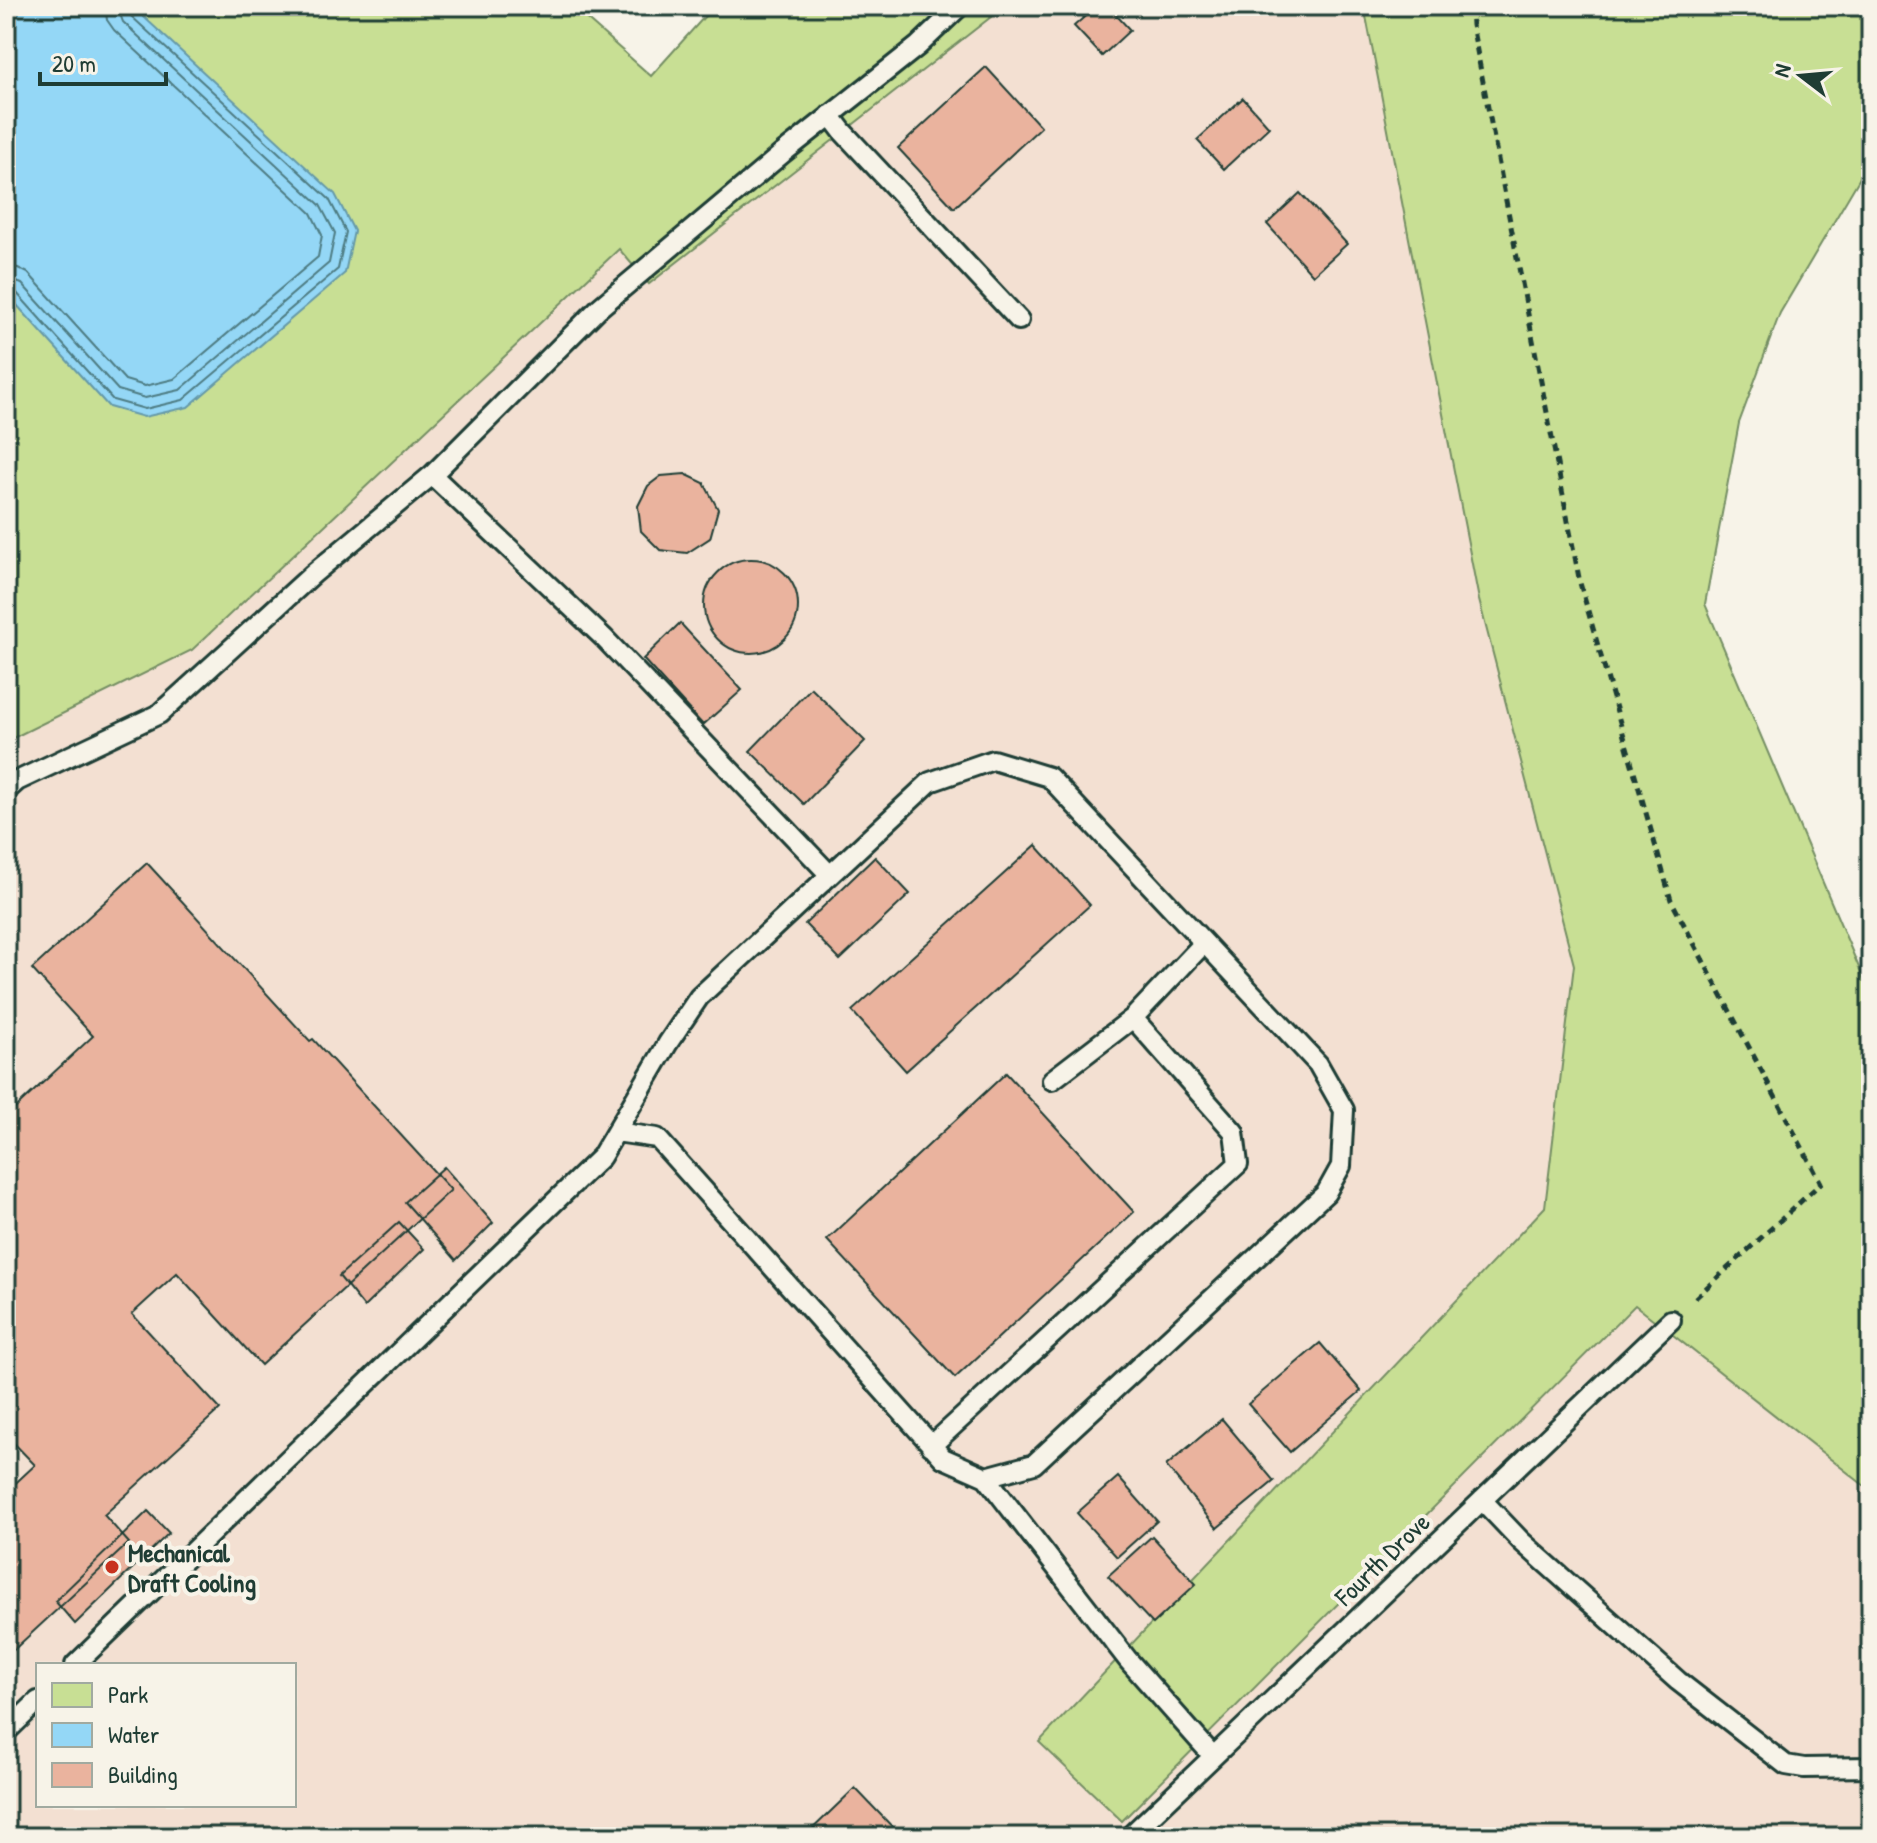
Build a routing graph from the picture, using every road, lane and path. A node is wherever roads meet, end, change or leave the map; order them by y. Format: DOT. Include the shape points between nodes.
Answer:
graph roads {
  1 [pos="960,6"];
  2 [pos="1471,6"];
  3 [pos="830,115"];
  4 [pos="1019,320"];
  5 [pos="432,475"];
  6 [pos="6,791"];
  7 [pos="830,875"];
  8 [pos="1204,943"];
  9 [pos="1133,1018"];
  10 [pos="1052,1080"];
  11 [pos="616,1132"];
  12 [pos="1671,1320"];
  13 [pos="931,1446"];
  14 [pos="986,1477"];
  15 [pos="1482,1500"];
  16 [pos="77,1663"];
  17 [pos="36,1703"];
  18 [pos="8,1725"];
  19 [pos="1213,1756"];
  20 [pos="1871,1767"];
  21 [pos="1129,1837"];
  1 -- 3 [label="lane"];
  2 -- 12 [label="path" via="1580,583 1671,900 1821,1183"];
  3 -- 4 [label="lane"];
  3 -- 5 [label="lane" via="599,308"];
  5 -- 6 [label="lane" via="159,714"];
  5 -- 7 [label="lane" via="604,638"];
  7 -- 8 [label="lane" via="930,782 993,760 1049,777"];
  7 -- 11 [label="lane" via="699,997"];
  8 -- 9 [label="lane"];
  8 -- 14 [label="lane" via="1318,1064 1344,1110 1341,1166 1326,1193 1034,1464"];
  9 -- 10 [label="lane"];
  9 -- 13 [label="lane" via="1234,1132 1238,1164"];
  11 -- 13 [label="lane" via="657,1138"];
  11 -- 16 [label="lane" via="601,1157"];
  12 -- 15 [label="lane, Fourth Drove"];
  13 -- 14 [label="lane" via="943,1458"];
  14 -- 19 [label="lane" via="1128,1660"];
  15 -- 19 [label="lane, Fourth Drove"];
  15 -- 20 [label="lane" via="1678,1681 1786,1765"];
  17 -- 18 [label="lane"];
  19 -- 21 [label="lane, Fourth Drove"];
}
